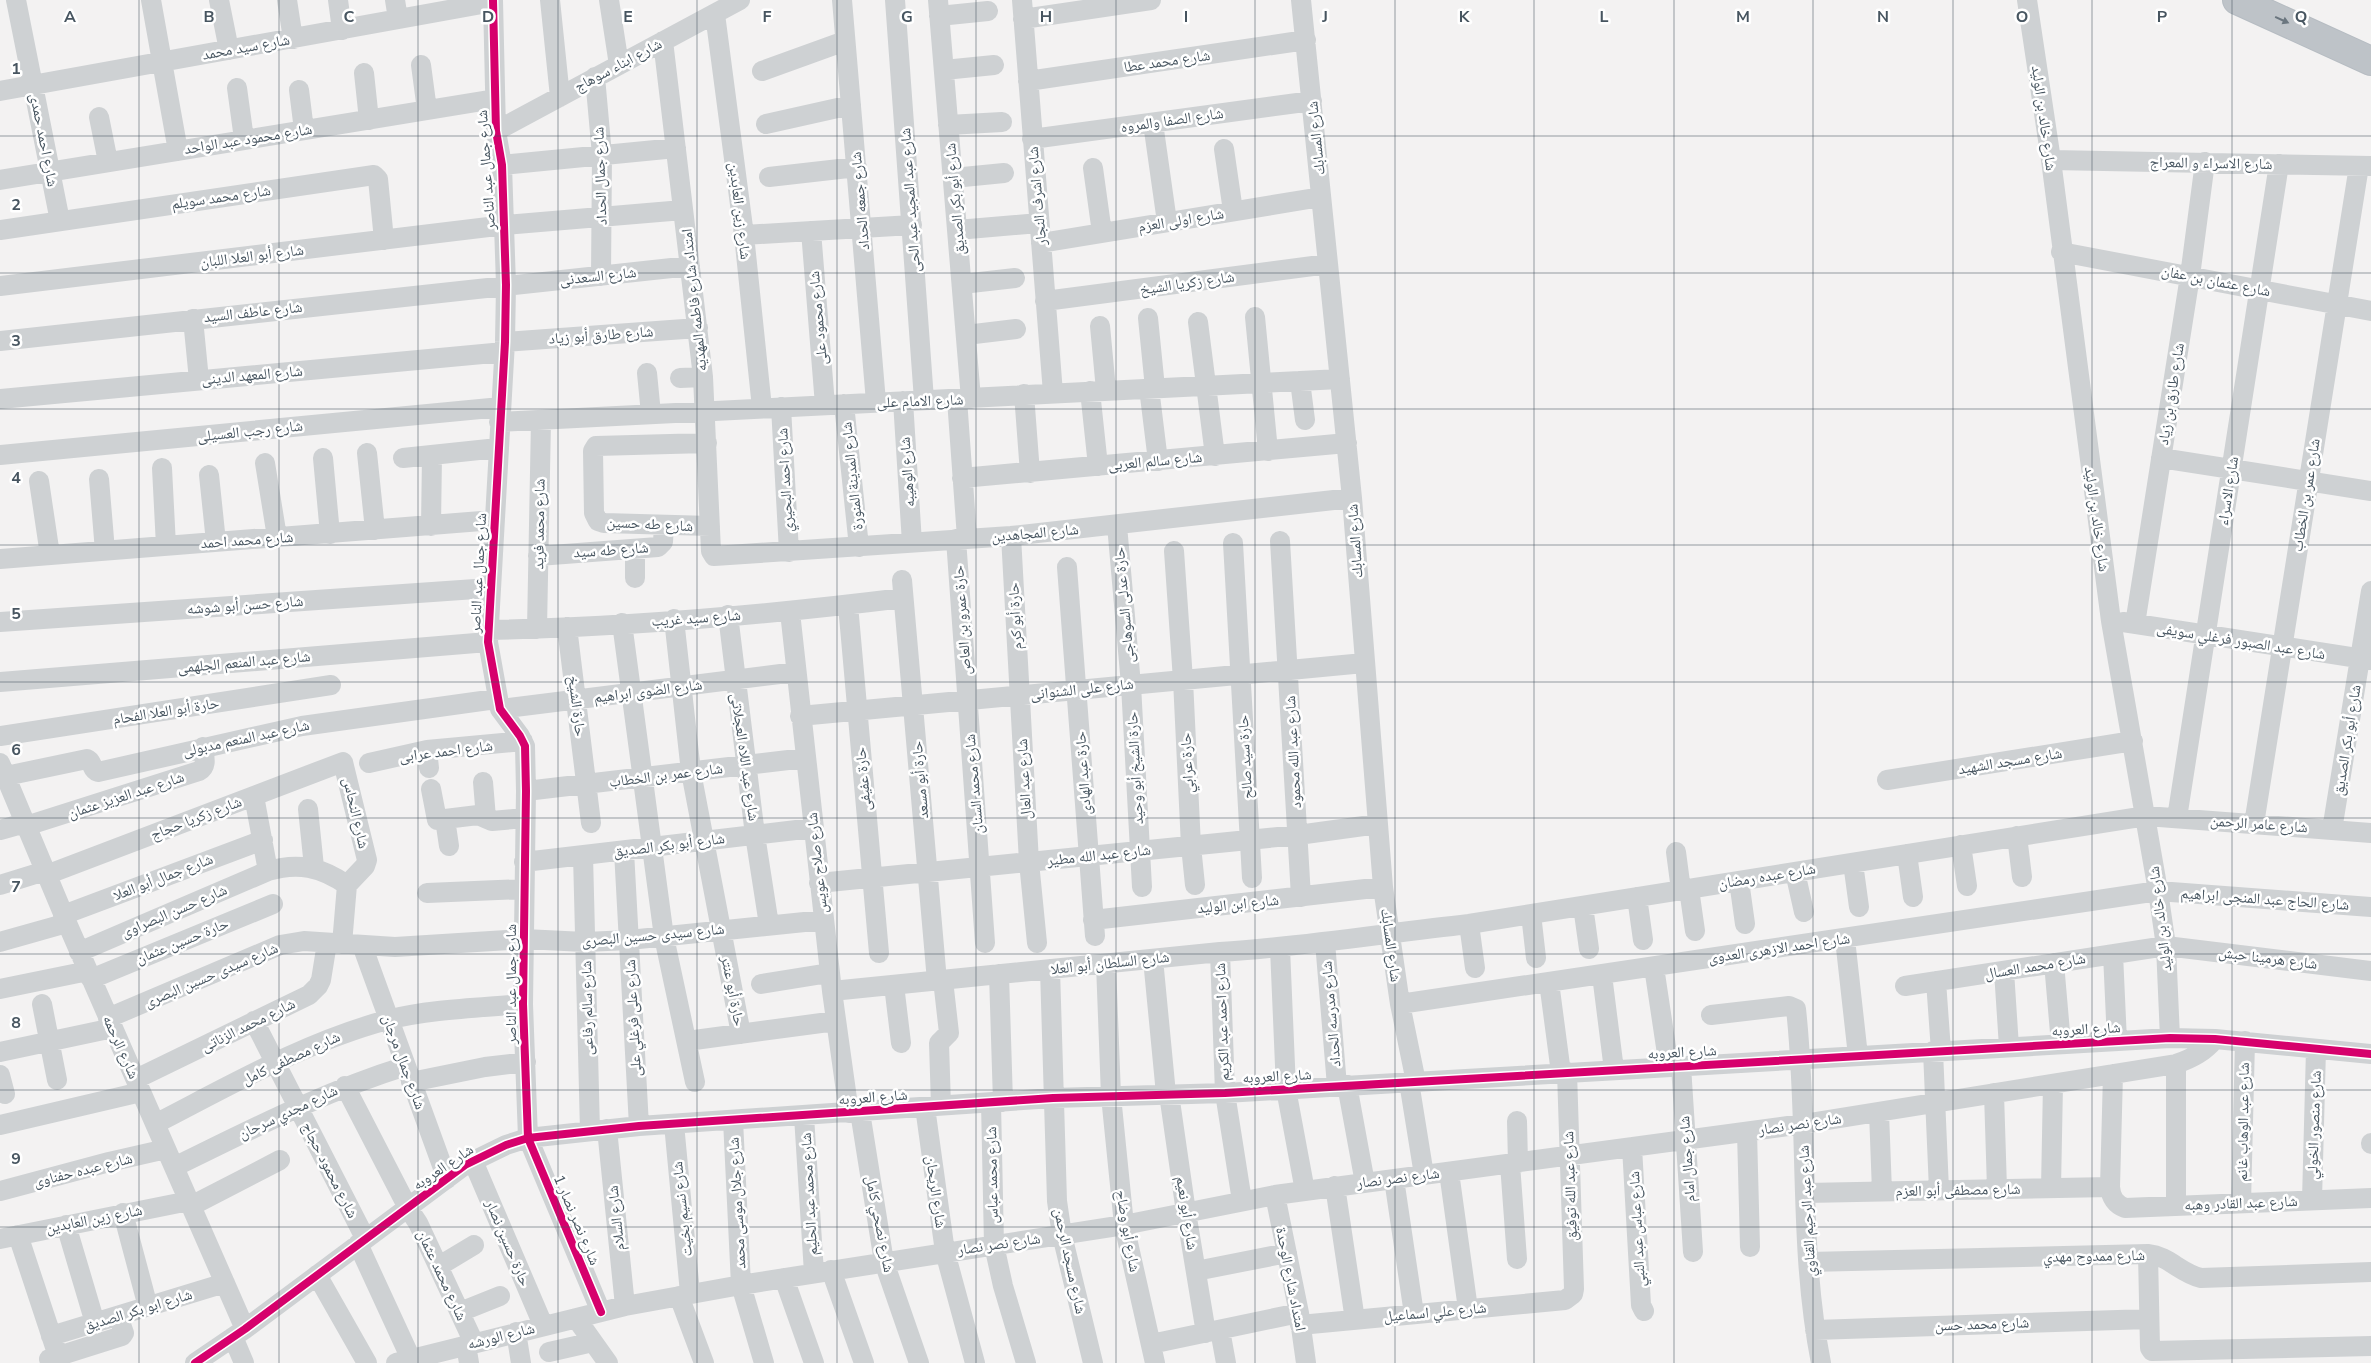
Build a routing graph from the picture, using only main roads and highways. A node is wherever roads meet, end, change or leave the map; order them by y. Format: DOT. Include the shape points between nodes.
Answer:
graph roads {
  1 [pos="2238,0"];
  2 [pos="2371,61"];
  1 -- 2 [label="highway, one-way"];
}
